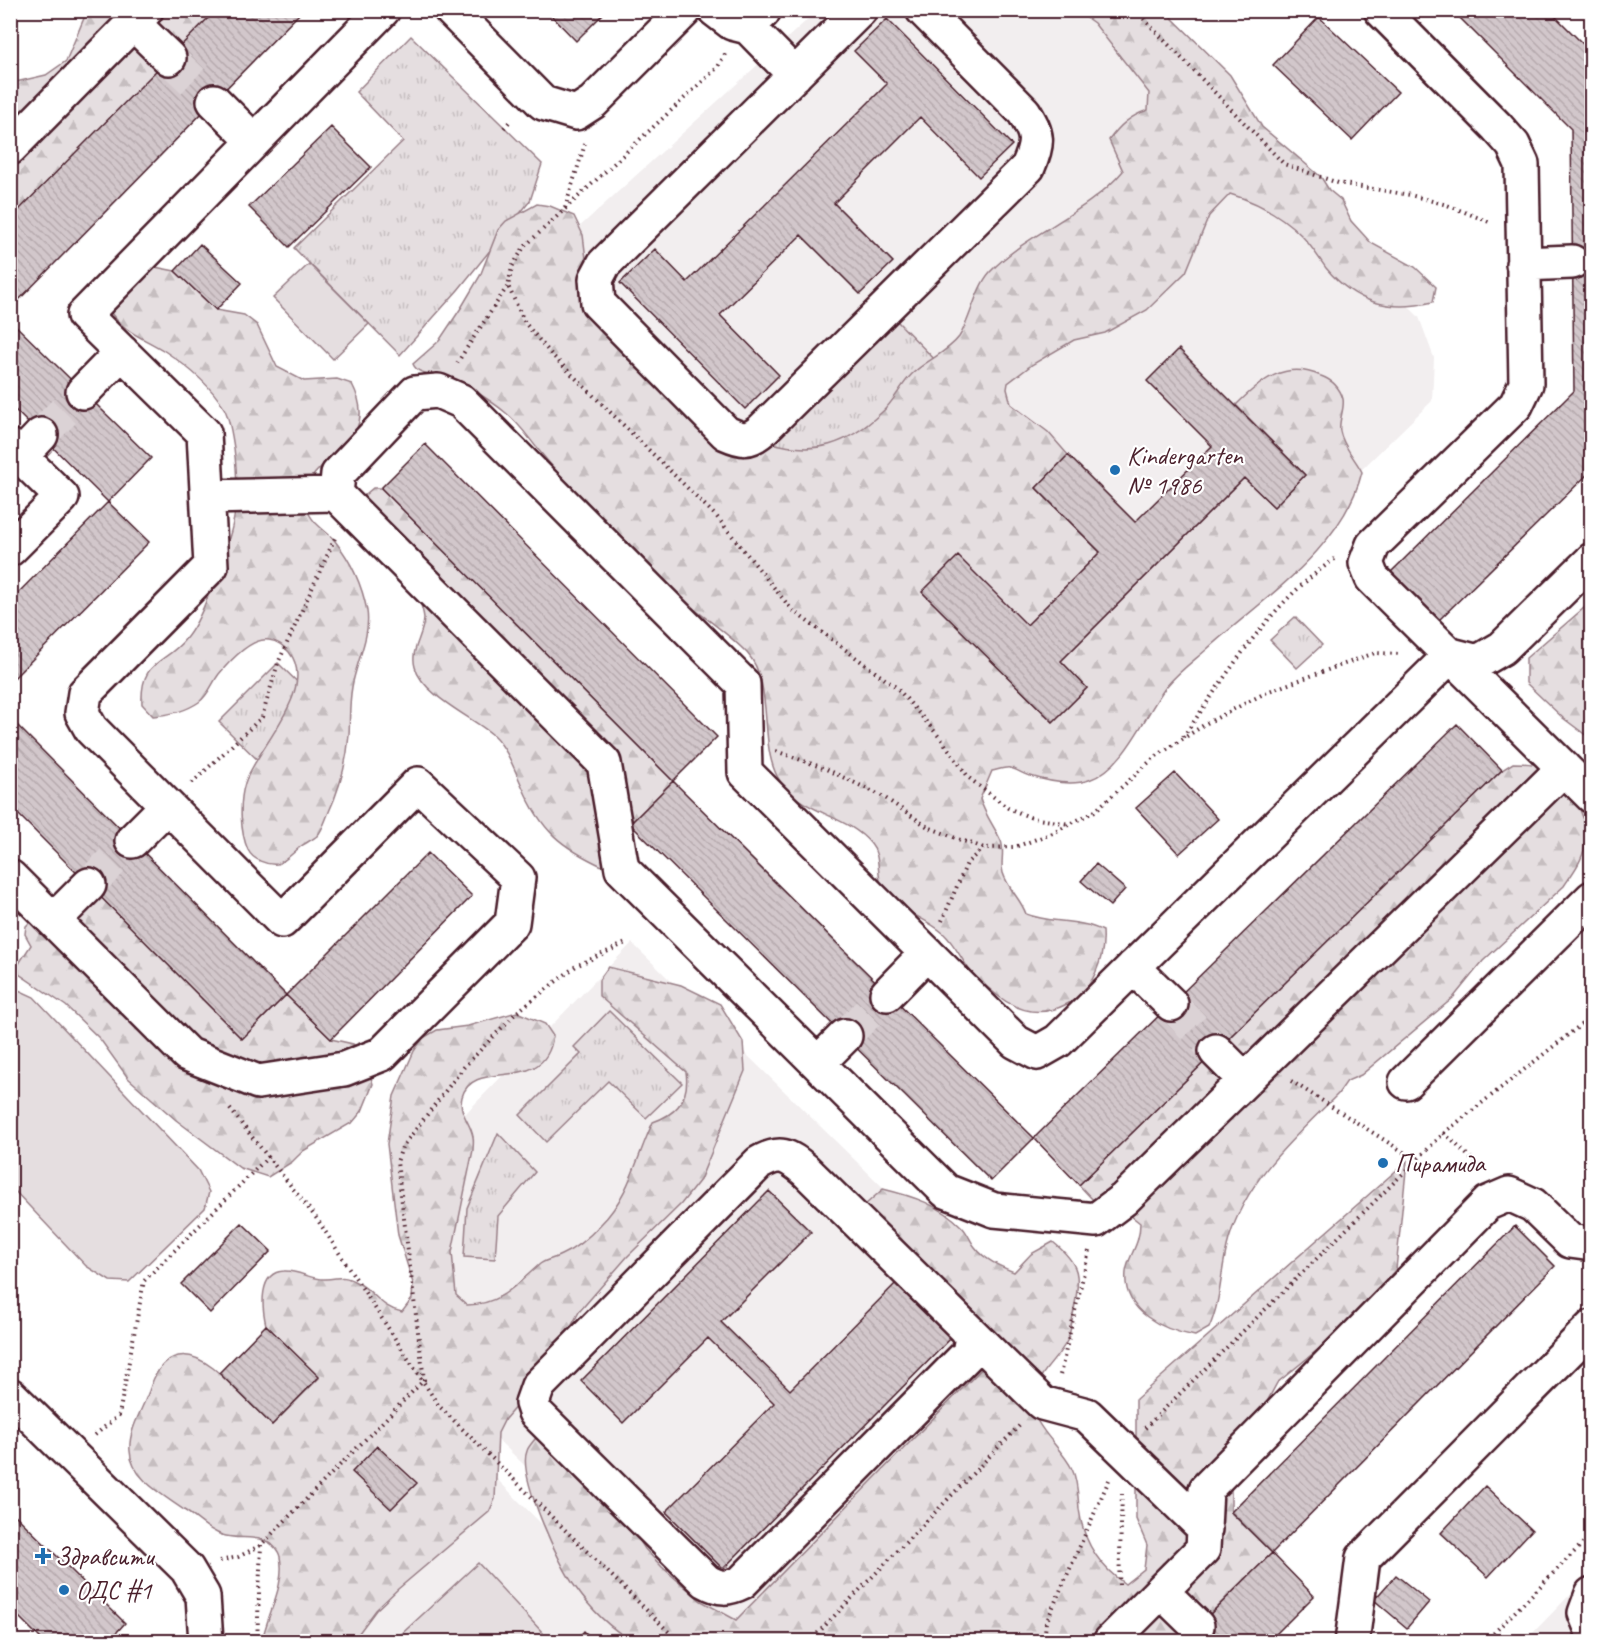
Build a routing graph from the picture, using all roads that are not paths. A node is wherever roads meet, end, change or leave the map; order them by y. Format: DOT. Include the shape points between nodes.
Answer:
graph roads {
  1 [pos="382,10"];
  2 [pos="451,10"];
  3 [pos="685,10"];
  4 [pos="715,10"];
  5 [pos="861,10"];
  6 [pos="923,10"];
  7 [pos="1381,10"];
  8 [pos="140,17"];
  9 [pos="756,19"];
  10 [pos="169,58"];
  11 [pos="795,75"];
  12 [pos="214,101"];
  13 [pos="254,141"];
  14 [pos="10,148"];
  15 [pos="1523,251"];
  16 [pos="1572,262"];
  17 [pos="122,352"];
  18 [pos="83,392"];
  19 [pos="21,450"];
  20 [pos="209,497"];
  21 [pos="343,501"];
  22 [pos="10,549"];
  23 [pos="1592,560"];
  24 [pos="1451,655"];
  25 [pos="1564,768"];
  26 [pos="1592,795"];
  27 [pos="167,806"];
  28 [pos="132,841"];
  29 [pos="89,885"];
  30 [pos="15,889"];
  31 [pos="1592,898"];
  32 [pos="54,920"];
  33 [pos="927,953"];
  34 [pos="1134,967"];
  35 [pos="887,994"];
  36 [pos="1171,1004"];
  37 [pos="845,1036"];
  38 [pos="1216,1050"];
  39 [pos="818,1063"];
  40 [pos="1254,1072"];
  41 [pos="1406,1082"];
  42 [pos="1592,1244"];
  43 [pos="1592,1327"];
  44 [pos="967,1330"];
  45 [pos="10,1395"];
  46 [pos="1205,1529"];
  47 [pos="1161,1592"];
  48 [pos="1592,1594"];
  49 [pos="1197,1626"];
  50 [pos="1592,1630"];
  51 [pos="1114,1638"];
  52 [pos="206,1641"];
  53 [pos="1352,1641"];
  1 -- 13 [label="lane"];
  2 -- 3 [label="lane" via="543,103 576,113"];
  4 -- 9 [label="lane" via="732,23"];
  5 -- 11 [label="lane"];
  6 -- 11 [label="lane" via="1024,112 1036,131 1036,149 1028,167 829,364 762,430 742,440 726,433 598,303 596,279 604,264"];
  7 -- 15 [label="lane" via="1513,145 1522,164"];
  8 -- 10 [label="lane"];
  8 -- 14 [label="lane"];
  9 -- 11 [label="lane"];
  12 -- 13 [label="lane"];
  13 -- 17 [label="lane" via="84,315"];
  15 -- 16 [label="lane"];
  15 -- 24 [label="lane" via="1526,384 1516,405 1373,545 1366,563 1372,578"];
  17 -- 18 [label="lane"];
  17 -- 20 [label="lane" via="204,433"];
  19 -- 22 [label="lane" via="62,497"];
  20 -- 21 [label="lane"];
  20 -- 27 [label="lane" via="211,566 85,693 82,712 91,729"];
  21 -- 33 [label="lane" via="338,474 415,393 438,391 461,401 743,684 745,772"];
  21 -- 39 [label="lane" via="604,763 622,869"];
  23 -- 24 [label="lane" via="1502,648 1478,662"];
  24 -- 25 [label="lane"];
  24 -- 34 [label="lane"];
  25 -- 26 [label="lane"];
  25 -- 40 [label="lane"];
  27 -- 28 [label="lane"];
  27 -- 32 [label="lane" via="282,921 418,784 518,878 512,923 382,1054 344,1069 258,1082 187,1054"];
  29 -- 32 [label="lane"];
  30 -- 32 [label="lane"];
  31 -- 41 [label="lane"];
  33 -- 34 [label="lane" via="1016,1042 1037,1053 1058,1041"];
  33 -- 35 [label="lane"];
  34 -- 36 [label="lane"];
  37 -- 39 [label="lane"];
  38 -- 40 [label="lane"];
  39 -- 40 [label="lane" via="946,1191 994,1210 1096,1220 1124,1199"];
  42 -- 46 [label="lane" via="1570,1241 1533,1205 1509,1194 1488,1203 1206,1489"];
  43 -- 53 [label="lane" via="1363,1558"];
  44 -- 44 [label="lane" via="805,1170 789,1156 772,1156 759,1163 538,1386 532,1403 535,1412 706,1581 718,1588 731,1588 742,1582 969,1353 972,1337"];
  44 -- 46 [label="lane" via="1042,1403 1087,1415"];
  45 -- 52 [label="lane" via="187,1569 204,1596"];
  46 -- 47 [label="lane" via="1203,1549"];
  47 -- 49 [label="lane"];
  47 -- 51 [label="lane"];
  48 -- 50 [label="lane" via="1585,1613"];
}
